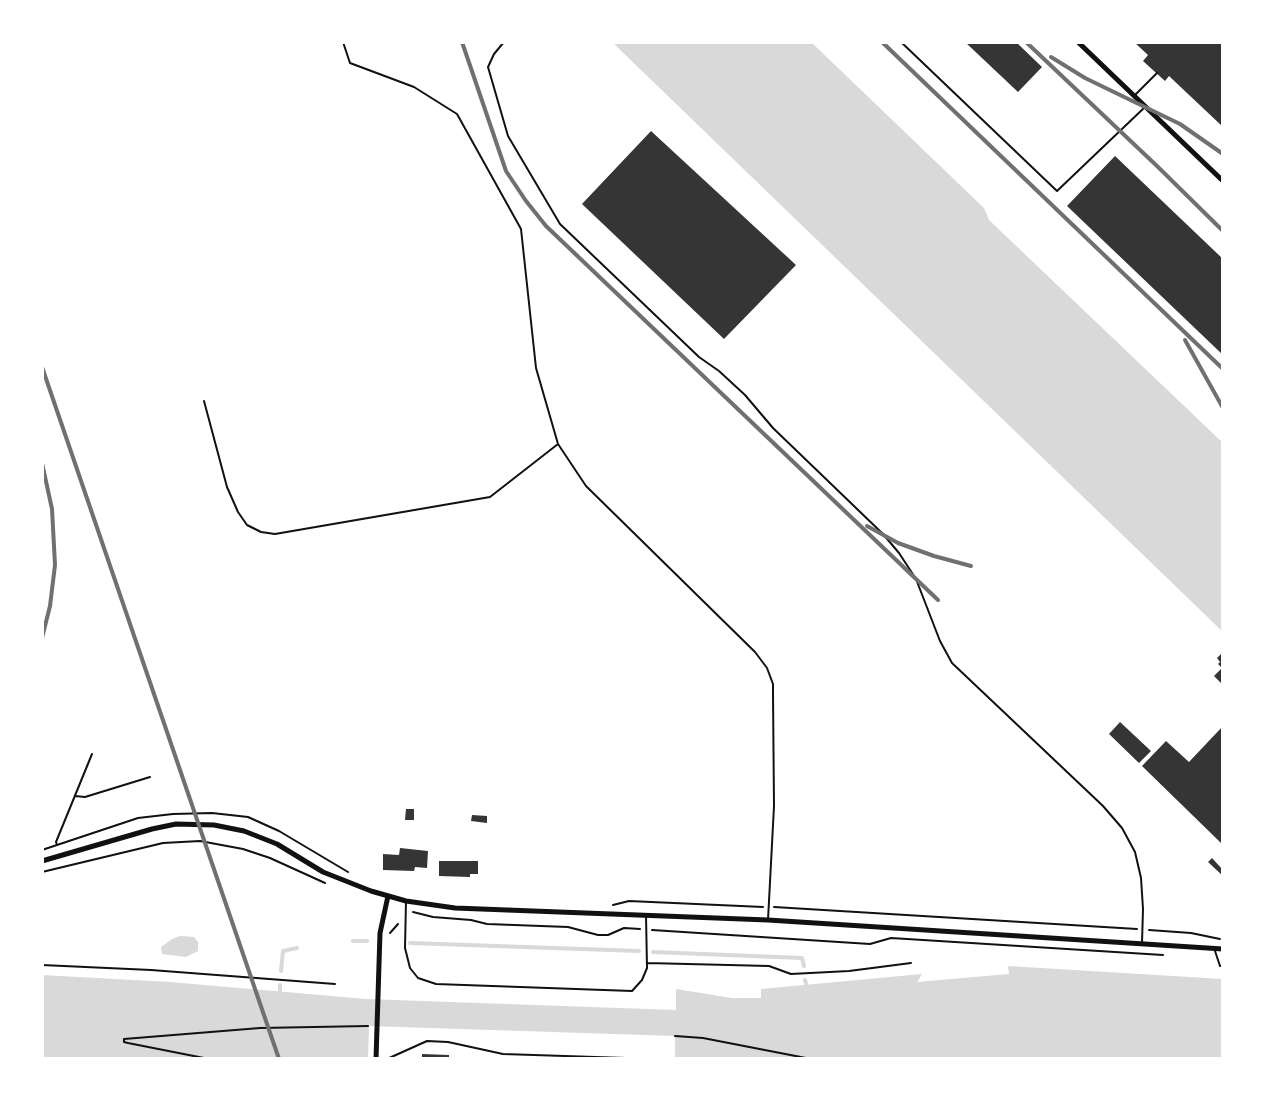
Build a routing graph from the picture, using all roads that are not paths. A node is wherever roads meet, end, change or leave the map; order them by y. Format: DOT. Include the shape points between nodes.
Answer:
graph roads {
  1 [pos="343,42"];
  2 [pos="504,42"];
  3 [pos="901,42"];
  4 [pos="1078,42"];
  5 [pos="1157,74"];
  6 [pos="1134,96"];
  7 [pos="1145,107"];
  8 [pos="1223,181"];
  9 [pos="204,401"];
  10 [pos="558,444"];
  11 [pos="42,861"];
  12 [pos="388,896"];
  13 [pos="406,902"];
  14 [pos="645,915"];
  15 [pos="768,920"];
  16 [pos="1142,943"];
  17 [pos="1214,948"];
  18 [pos="1223,949"];
  19 [pos="647,963"];
  20 [pos="911,963"];
  21 [pos="42,965"];
  22 [pos="1223,966"];
  23 [pos="335,984"];
  24 [pos="626,1058"];
  25 [pos="376,1059"];
  26 [pos="387,1059"];
  1 -- 10 [label="lane" via="350,63 414,87 458,114 521,229 536,368"];
  2 -- 16 [label="lane" via="488,67 508,136 560,224 699,357 745,395 899,553 916,579 939,641 952,663 1122,828 1135,852 1141,878"];
  3 -- 7 [label="lane" via="1057,191"];
  4 -- 6 [label="street"];
  5 -- 6 [label="lane"];
  6 -- 7 [label="street"];
  7 -- 8 [label="street"];
  9 -- 10 [label="lane" via="227,488 238,512 247,525 275,534 490,497"];
  10 -- 15 [label="lane" via="586,486 767,668 772,684 774,806"];
  11 -- 12 [label="street" via="152,829 176,824 214,825 277,844 323,872"];
  12 -- 13 [label="street"];
  12 -- 25 [label="street" via="380,933"];
  13 -- 14 [label="street" via="455,908"];
  13 -- 19 [label="lane" via="405,948 410,968 418,978 435,984 632,991 642,980"];
  14 -- 15 [label="street"];
  14 -- 19 [label="lane"];
  15 -- 16 [label="street"];
  16 -- 17 [label="street"];
  17 -- 18 [label="street"];
  17 -- 22 [label="lane"];
  19 -- 20 [label="lane" via="769,966 791,974"];
  21 -- 23 [label="lane"];
  24 -- 26 [label="lane" via="502,1054 448,1041 427,1041"];
}
